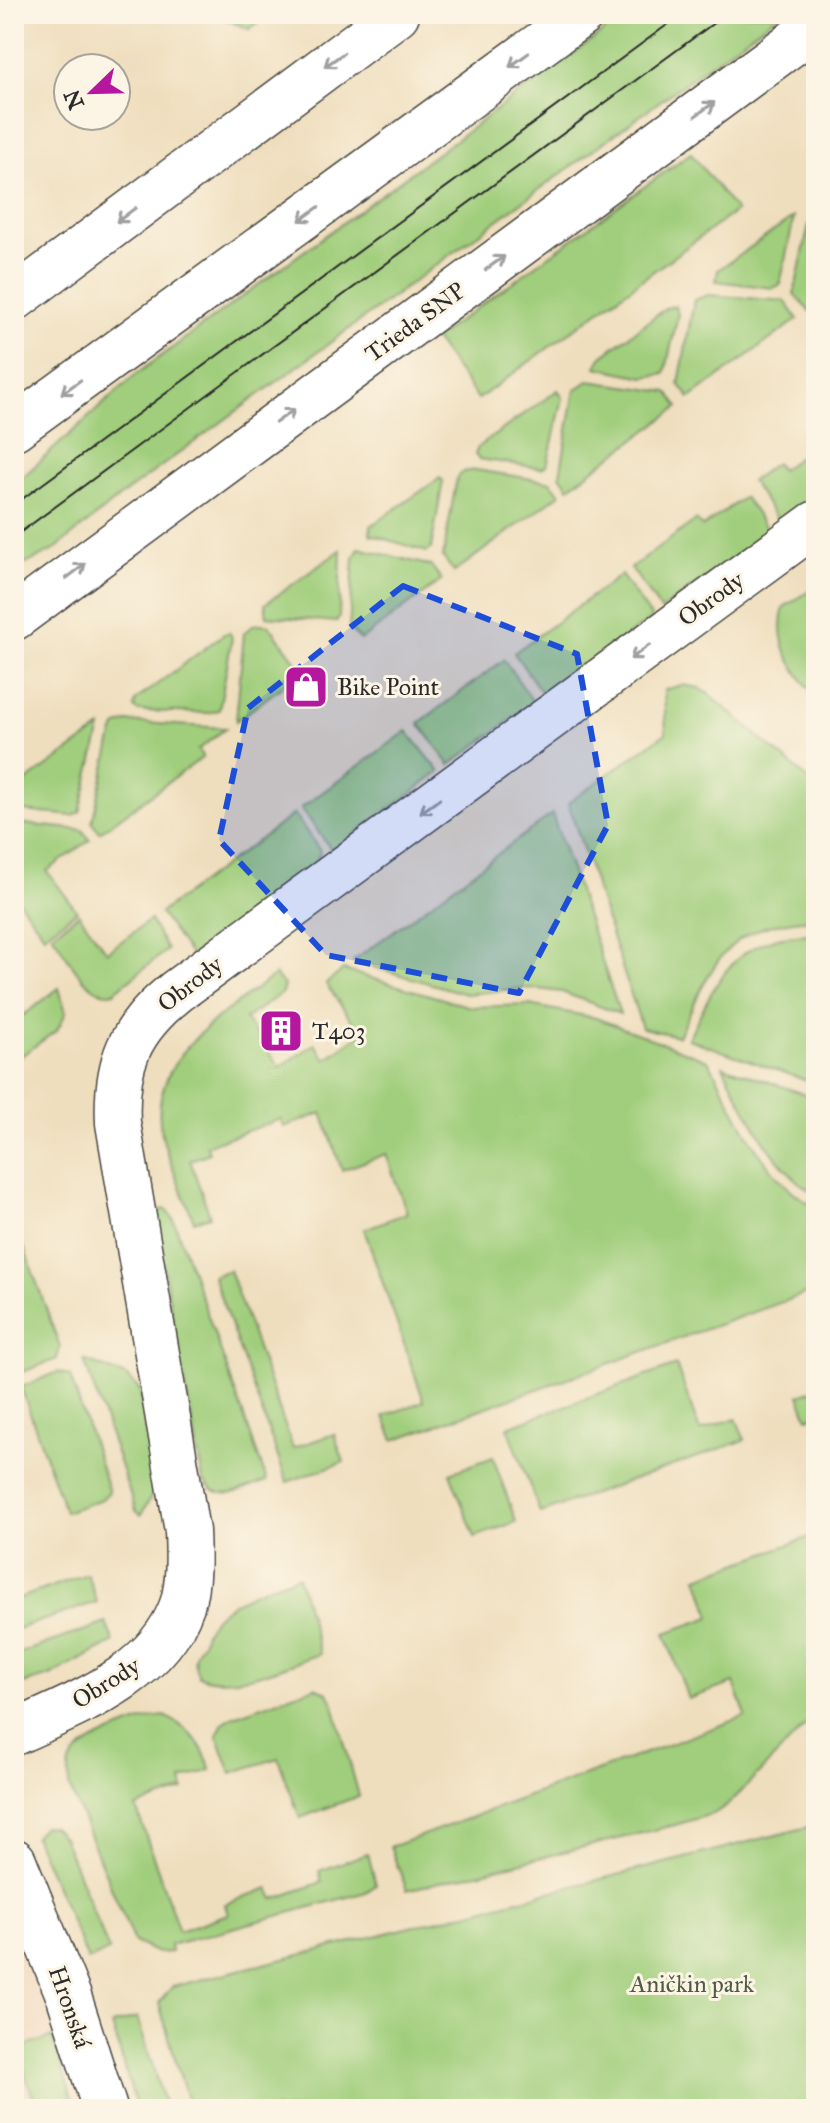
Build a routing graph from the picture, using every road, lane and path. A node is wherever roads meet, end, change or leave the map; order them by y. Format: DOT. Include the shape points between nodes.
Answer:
graph roads {
  1 [pos="397,14"];
  2 [pos="582,14"];
  3 [pos="816,26"];
  4 [pos="14,299"];
  5 [pos="14,428"];
  6 [pos="816,523"];
  7 [pos="14,618"];
  8 [pos="14,1733"];
  9 [pos="14,1861"];
  10 [pos="105,2109"];
  1 -- 4 [label="street, one-way"];
  2 -- 5 [label="street, one-way"];
  7 -- 3 [label="street, Trieda SNP, one-way"];
  6 -- 8 [label="street, Obrody, one-way" via="177,991 136,1035 119,1070 120,1148 187,1531 182,1604 170,1628 137,1667 84,1700"];
  9 -- 10 [label="street, Hronská" via="69,1997"];
}
